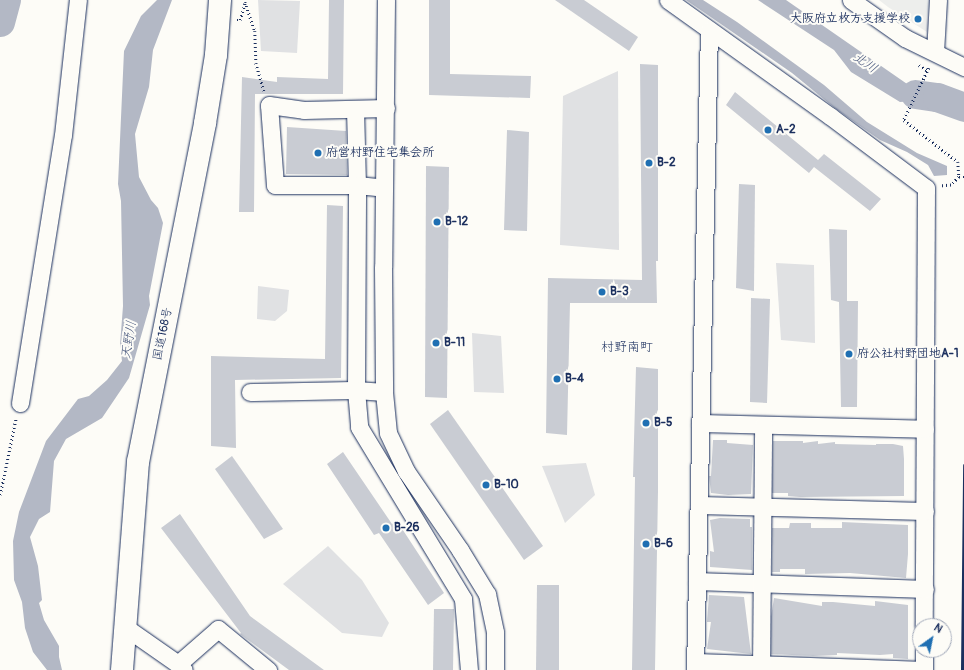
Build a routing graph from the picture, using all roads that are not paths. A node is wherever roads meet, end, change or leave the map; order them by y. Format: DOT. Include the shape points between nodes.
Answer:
graph roads {
  1 [pos="78,0"];
  2 [pos="220,0"];
  3 [pos="386,0"];
  4 [pos="668,0"];
  5 [pos="851,0"];
  6 [pos="938,0"];
  7 [pos="709,30"];
  8 [pos="935,52"];
  9 [pos="964,67"];
  10 [pos="386,108"];
  11 [pos="355,109"];
  12 [pos="357,185"];
  13 [pos="384,188"];
  14 [pos="356,390"];
  15 [pos="250,392"];
  16 [pos="384,392"];
  17 [pos="20,403"];
  18 [pos="700,423"];
  19 [pos="763,424"];
  20 [pos="925,429"];
  21 [pos="699,505"];
  22 [pos="763,507"];
  23 [pos="925,511"];
  24 [pos="697,581"];
  25 [pos="762,583"];
  26 [pos="924,589"];
  27 [pos="924,618"];
  28 [pos="125,627"];
  29 [pos="924,658"];
  30 [pos="695,666"];
  31 [pos="181,667"];
  32 [pos="762,667"];
  33 [pos="122,670"];
  34 [pos="268,670"];
  35 [pos="469,670"];
  36 [pos="495,670"];
  37 [pos="924,670"];
  1 -- 17 [label="street" via="63,135"];
  2 -- 28 [label="highway, 国道168号" via="216,55 205,123 138,462"];
  3 -- 10 [label="street"];
  4 -- 7 [label="street"];
  5 -- 8 [label="street" via="906,38"];
  6 -- 8 [label="street"];
  7 -- 18 [label="street"];
  7 -- 20 [label="street" via="926,188"];
  8 -- 9 [label="street"];
  10 -- 11 [label="street"];
  10 -- 13 [label="street"];
  11 -- 12 [label="street"];
  11 -- 12 [label="street" via="304,110 269,105 275,185"];
  12 -- 13 [label="street"];
  12 -- 14 [label="street"];
  13 -- 16 [label="street"];
  14 -- 15 [label="street"];
  14 -- 16 [label="street"];
  14 -- 35 [label="street" via="359,427 463,599"];
  16 -- 36 [label="street" via="388,434 406,471 487,594 496,632"];
  18 -- 19 [label="street"];
  18 -- 21 [label="street"];
  19 -- 20 [label="street"];
  19 -- 22 [label="street"];
  20 -- 23 [label="street"];
  21 -- 22 [label="street"];
  21 -- 24 [label="street"];
  22 -- 23 [label="street"];
  22 -- 25 [label="street"];
  23 -- 26 [label="street"];
  24 -- 25 [label="street"];
  24 -- 30 [label="street"];
  25 -- 26 [label="street"];
  25 -- 32 [label="street"];
  26 -- 27 [label="street"];
  28 -- 31 [label="street"];
  28 -- 33 [label="highway, 国道168号"];
  29 -- 37 [label="street"];
  30 -- 32 [label="street"];
  31 -- 34 [label="street" via="218,629"];
  32 -- 37 [label="street"];
}
